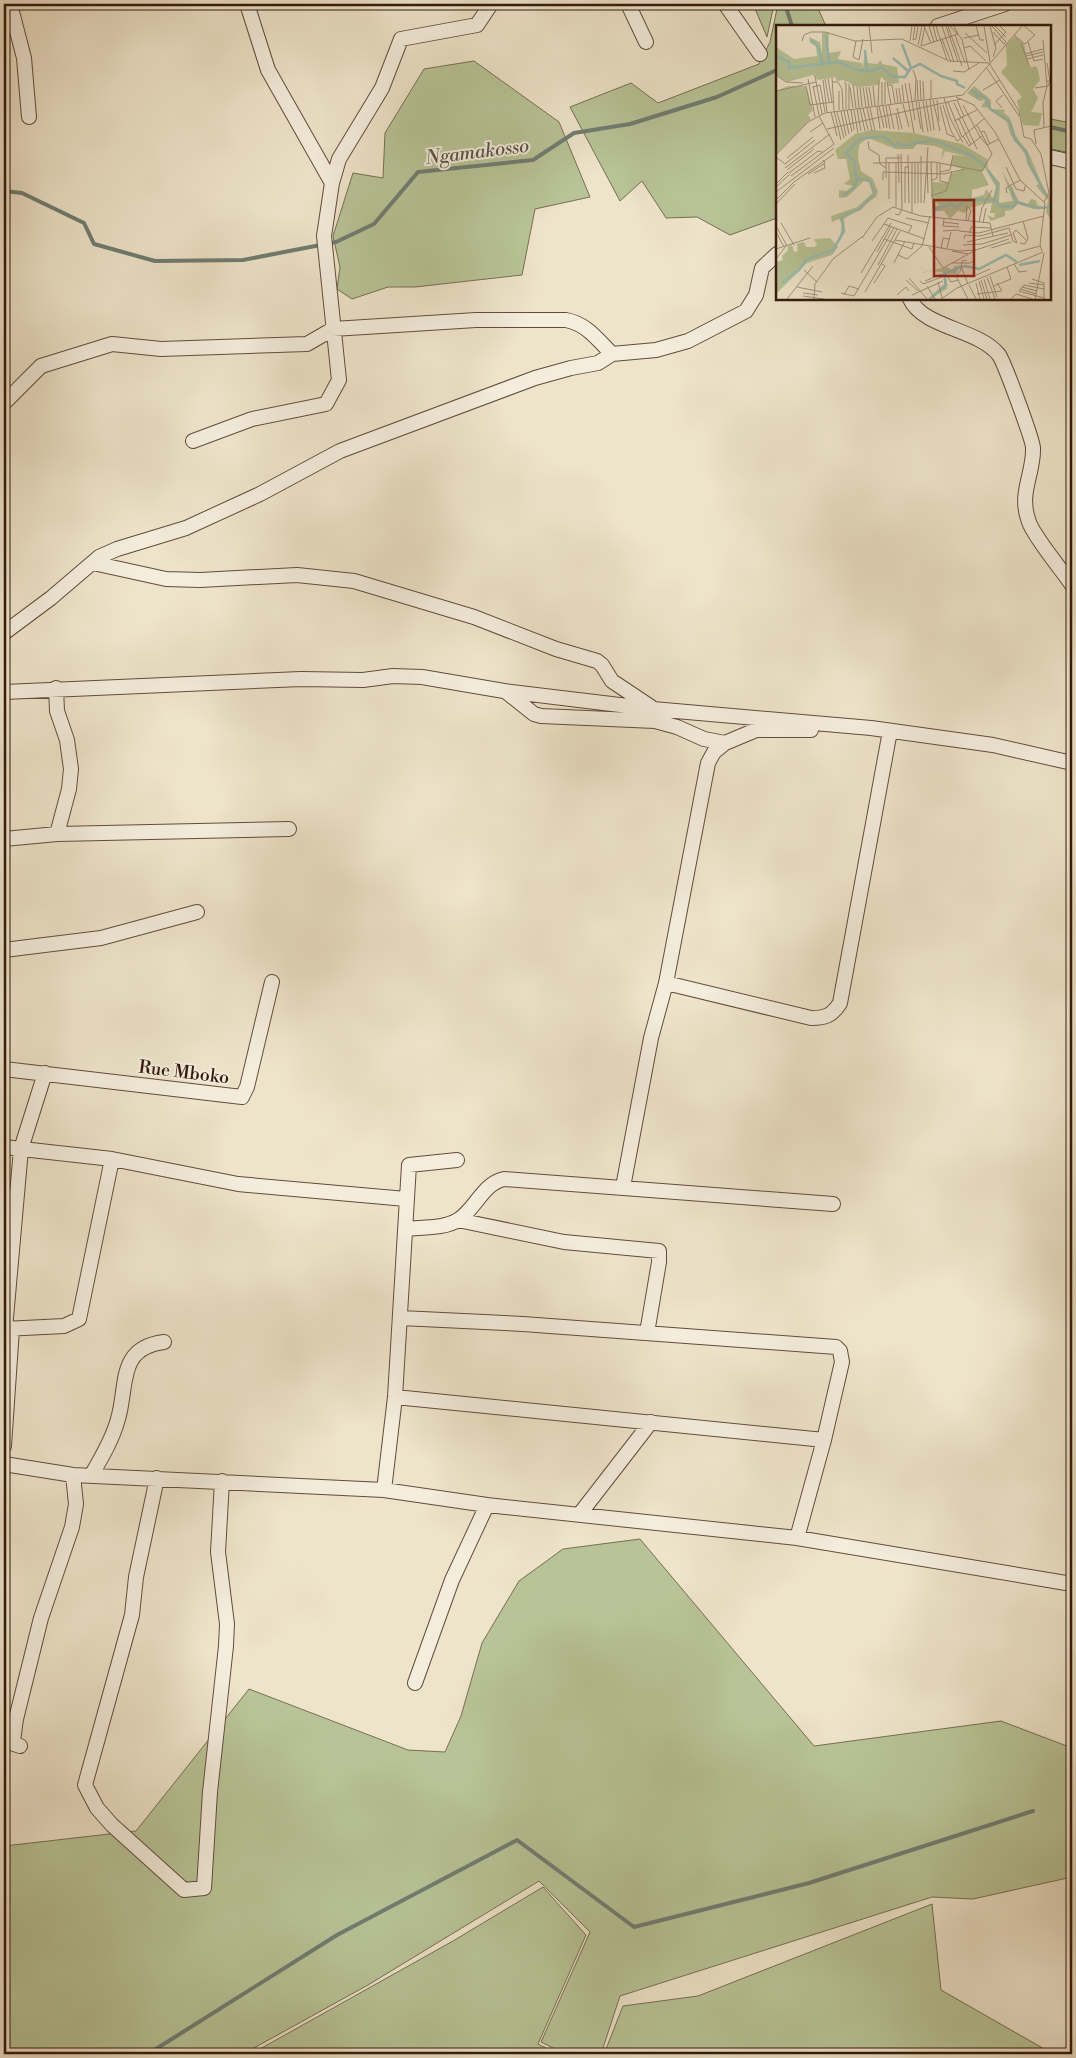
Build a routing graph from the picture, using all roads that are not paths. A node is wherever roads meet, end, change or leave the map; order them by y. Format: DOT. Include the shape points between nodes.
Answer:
graph roads {
  1 [pos="10,4"];
  2 [pos="247,4"];
  3 [pos="491,4"];
  4 [pos="628,4"];
  5 [pos="725,4"];
  6 [pos="1005,4"];
  7 [pos="941,25"];
  8 [pos="646,42"];
  9 [pos="760,54"];
  10 [pos="29,117"];
  11 [pos="1051,158"];
  12 [pos="1072,162"];
  13 [pos="332,183"];
  14 [pos="776,255"];
  15 [pos="911,300"];
  16 [pos="333,329"];
  17 [pos="612,354"];
  18 [pos="4,403"];
  19 [pos="193,442"];
  20 [pos="93,562"];
  21 [pos="1072,585"];
  22 [pos="4,633"];
  23 [pos="56,688"];
  24 [pos="504,691"];
  25 [pos="4,692"];
  26 [pos="653,709"];
  27 [pos="871,728"];
  28 [pos="890,731"];
  29 [pos="725,743"];
  30 [pos="1072,763"];
  31 [pos="289,829"];
  32 [pos="57,834"];
  33 [pos="4,839"];
  34 [pos="197,912"];
  35 [pos="4,950"];
  36 [pos="272,982"];
  37 [pos="666,983"];
  38 [pos="4,1069"];
  39 [pos="45,1072"];
  40 [pos="4,1147"];
  41 [pos="22,1149"];
  42 [pos="112,1159"];
  43 [pos="457,1160"];
  44 [pos="623,1187"];
  45 [pos="406,1199"];
  46 [pos="834,1204"];
  47 [pos="458,1220"];
  48 [pos="405,1229"];
  49 [pos="400,1318"];
  50 [pos="7,1329"];
  51 [pos="647,1333"];
  52 [pos="164,1342"];
  53 [pos="395,1397"];
  54 [pos="651,1422"];
  55 [pos="824,1440"];
  56 [pos="4,1446"];
  57 [pos="4,1464"];
  58 [pos="92,1474"];
  59 [pos="73,1475"];
  60 [pos="157,1478"];
  61 [pos="222,1481"];
  62 [pos="384,1490"];
  63 [pos="487,1505"];
  64 [pos="579,1515"];
  65 [pos="797,1538"];
  66 [pos="1072,1584"];
  67 [pos="415,1683"];
  68 [pos="20,1746"];
  1 -- 10 [label="street" via="24,58"];
  2 -- 13 [label="street" via="268,70"];
  3 -- 13 [label="street" via="477,25 400,39 382,88 339,159"];
  4 -- 8 [label="street"];
  5 -- 9 [label="street"];
  6 -- 7 [label="street"];
  11 -- 12 [label="street"];
  13 -- 16 [label="street" via="324,236"];
  14 -- 17 [label="street" via="762,268 756,295 746,311 688,342 656,350"];
  15 -- 21 [label="street" via="919,311 973,337 999,356 1034,445 1026,480 1025,505 1029,524"];
  16 -- 17 [label="street" via="476,320 566,320 587,329"];
  16 -- 18 [label="street" via="307,344 161,349 112,344 41,366"];
  16 -- 19 [label="street" via="339,380 326,404 252,419"];
  17 -- 20 [label="street" via="598,363 535,378 340,451 195,524 109,552"];
  20 -- 22 [label="street"];
  20 -- 26 [label="street" via="166,579 298,575 354,581 474,617 597,662 612,681"];
  23 -- 24 [label="street" via="301,679 363,680 393,676 422,677"];
  23 -- 25 [label="street"];
  23 -- 32 [label="street" via="57,711 71,769"];
  24 -- 26 [label="street"];
  24 -- 29 [label="street" via="541,716 655,721"];
  26 -- 27 [label="street"];
  27 -- 28 [label="street"];
  27 -- 29 [label="street" via="845,732 756,730"];
  28 -- 30 [label="street" via="993,745"];
  28 -- 37 [label="street" via="840,1003 836,1010 830,1016 811,1018"];
  29 -- 37 [label="street" via="714,752 708,763"];
  31 -- 32 [label="street"];
  32 -- 33 [label="street"];
  34 -- 35 [label="street" via="102,938"];
  36 -- 39 [label="street, Rue Mboko" via="247,1087 238,1098"];
  37 -- 44 [label="street" via="651,1038"];
  38 -- 39 [label="street, Rue Mboko"];
  39 -- 41 [label="street"];
  40 -- 41 [label="street"];
  41 -- 42 [label="street"];
  41 -- 50 [label="street"];
  42 -- 45 [label="street" via="238,1184"];
  42 -- 50 [label="street" via="79,1319 64,1326"];
  43 -- 45 [label="street" via="409,1164"];
  44 -- 46 [label="street"];
  44 -- 47 [label="street" via="504,1179 488,1187"];
  45 -- 48 [label="street"];
  47 -- 48 [label="street" via="447,1225"];
  47 -- 51 [label="street" via="564,1242 659,1251"];
  48 -- 49 [label="street"];
  49 -- 51 [label="street"];
  49 -- 53 [label="street"];
  50 -- 56 [label="street"];
  51 -- 55 [label="street" via="836,1347 842,1362"];
  52 -- 58 [label="street" via="149,1344 132,1360 123,1383 118,1421"];
  53 -- 54 [label="street"];
  53 -- 62 [label="street"];
  54 -- 55 [label="street"];
  54 -- 64 [label="street"];
  55 -- 65 [label="street"];
  57 -- 59 [label="street"];
  58 -- 59 [label="street"];
  58 -- 60 [label="street"];
  59 -- 68 [label="street" via="76,1504 72,1527 41,1618 16,1719 13,1741"];
  60 -- 61 [label="street"];
  60 -- 61 [label="street" via="136,1577 130,1623 86,1785 97,1808 112,1825 184,1890 204,1888 227,1624 218,1552"];
  61 -- 62 [label="street"];
  62 -- 63 [label="street"];
  63 -- 64 [label="street"];
  63 -- 67 [label="street" via="452,1580"];
  64 -- 65 [label="street"];
  65 -- 66 [label="street"];
}
